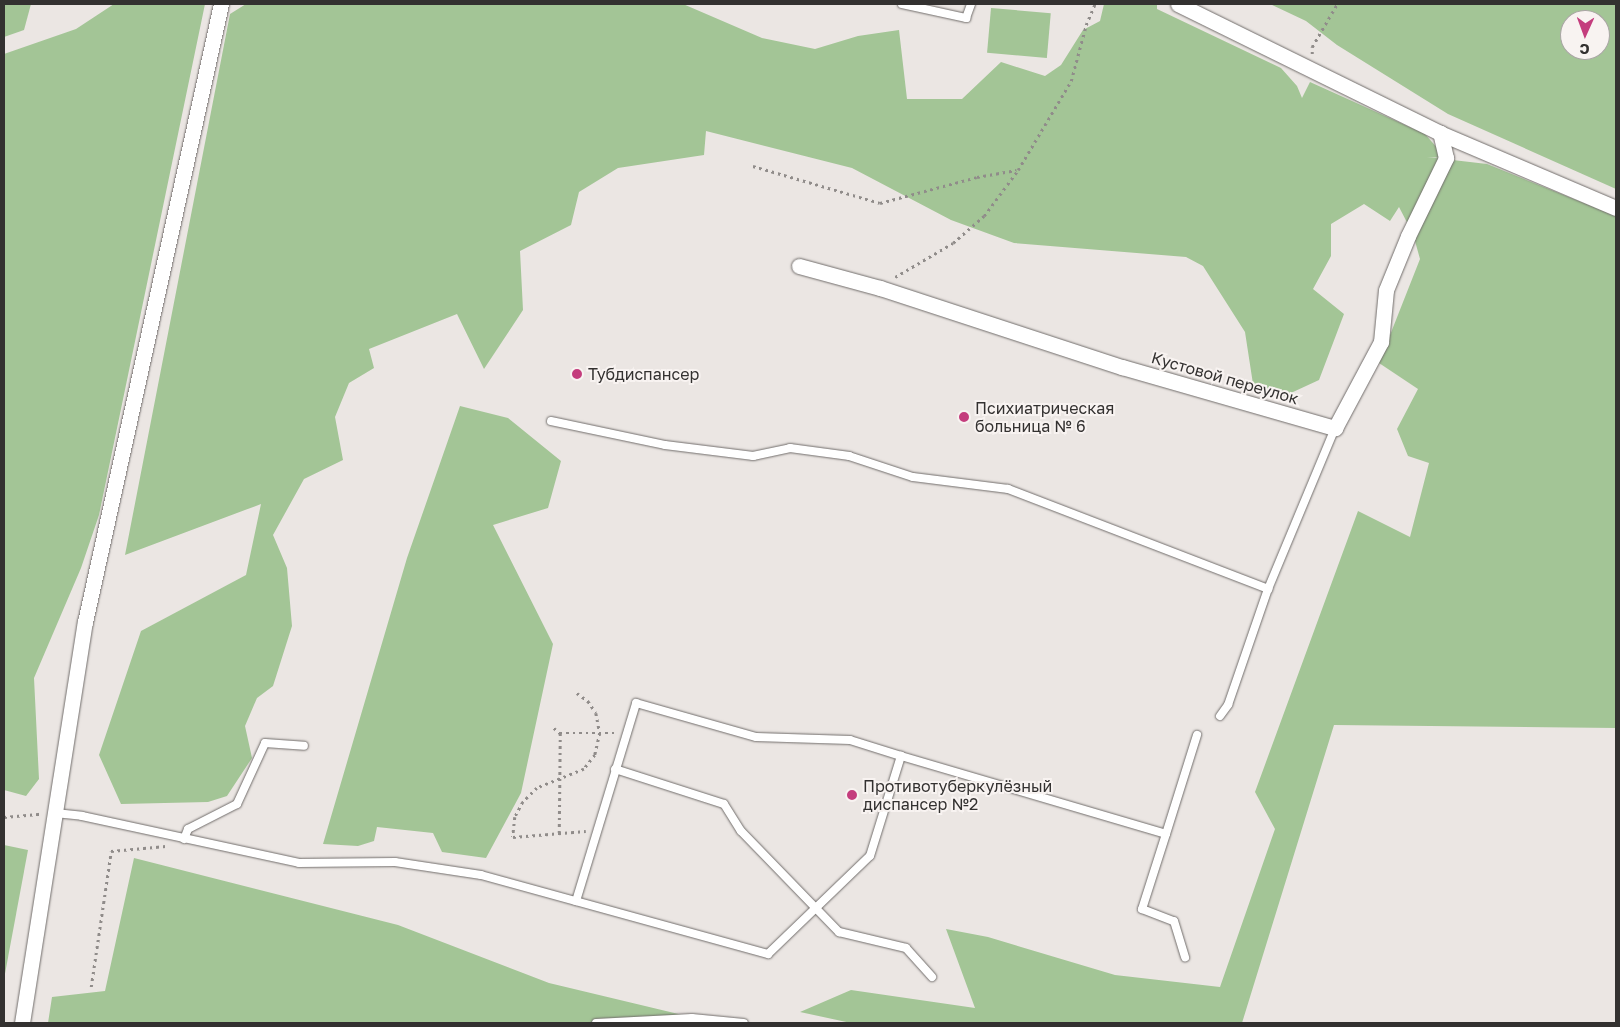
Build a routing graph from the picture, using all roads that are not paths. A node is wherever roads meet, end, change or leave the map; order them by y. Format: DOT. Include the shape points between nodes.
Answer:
graph roads {
  1 [pos="221,4"];
  2 [pos="902,4"];
  3 [pos="970,4"];
  4 [pos="1178,4"];
  5 [pos="1440,132"];
  6 [pos="1616,208"];
  7 [pos="799,266"];
  8 [pos="551,421"];
  9 [pos="1335,428"];
  10 [pos="1268,589"];
  11 [pos="1220,716"];
  12 [pos="1197,735"];
  13 [pos="304,746"];
  14 [pos="901,756"];
  15 [pos="616,769"];
  16 [pos="55,813"];
  17 [pos="1166,834"];
  18 [pos="184,839"];
  19 [pos="576,901"];
  20 [pos="815,909"];
  21 [pos="1185,958"];
  22 [pos="932,977"];
  23 [pos="22,1023"];
  24 [pos="596,1023"];
  25 [pos="744,1023"];
  1 -- 16 [label="street" via="85,622"];
  2 -- 3 [label="lane" via="966,18"];
  4 -- 5 [label="street"];
  5 -- 6 [label="street"];
  5 -- 9 [label="street" via="1446,158 1386,290 1381,342"];
  7 -- 9 [label="street, Кустовой переулок" via="880,288 1122,367"];
  8 -- 10 [label="lane" via="665,445 753,456 790,448 839,455 913,477 1008,489"];
  9 -- 10 [label="lane"];
  10 -- 11 [label="lane" via="1228,705"];
  12 -- 17 [label="lane"];
  13 -- 18 [label="lane" via="265,743 237,804 188,829"];
  14 -- 15 [label="lane" via="850,740 756,737 636,703"];
  14 -- 17 [label="lane"];
  14 -- 20 [label="lane" via="870,856"];
  15 -- 19 [label="lane"];
  15 -- 20 [label="lane" via="724,804 741,831"];
  16 -- 18 [label="lane"];
  16 -- 23 [label="street"];
  17 -- 21 [label="lane" via="1142,909 1174,921"];
  18 -- 19 [label="lane" via="299,864 395,862 482,875"];
  19 -- 20 [label="lane" via="768,954"];
  20 -- 22 [label="lane" via="840,932 906,948"];
  24 -- 25 [label="lane" via="692,1018"];
}
